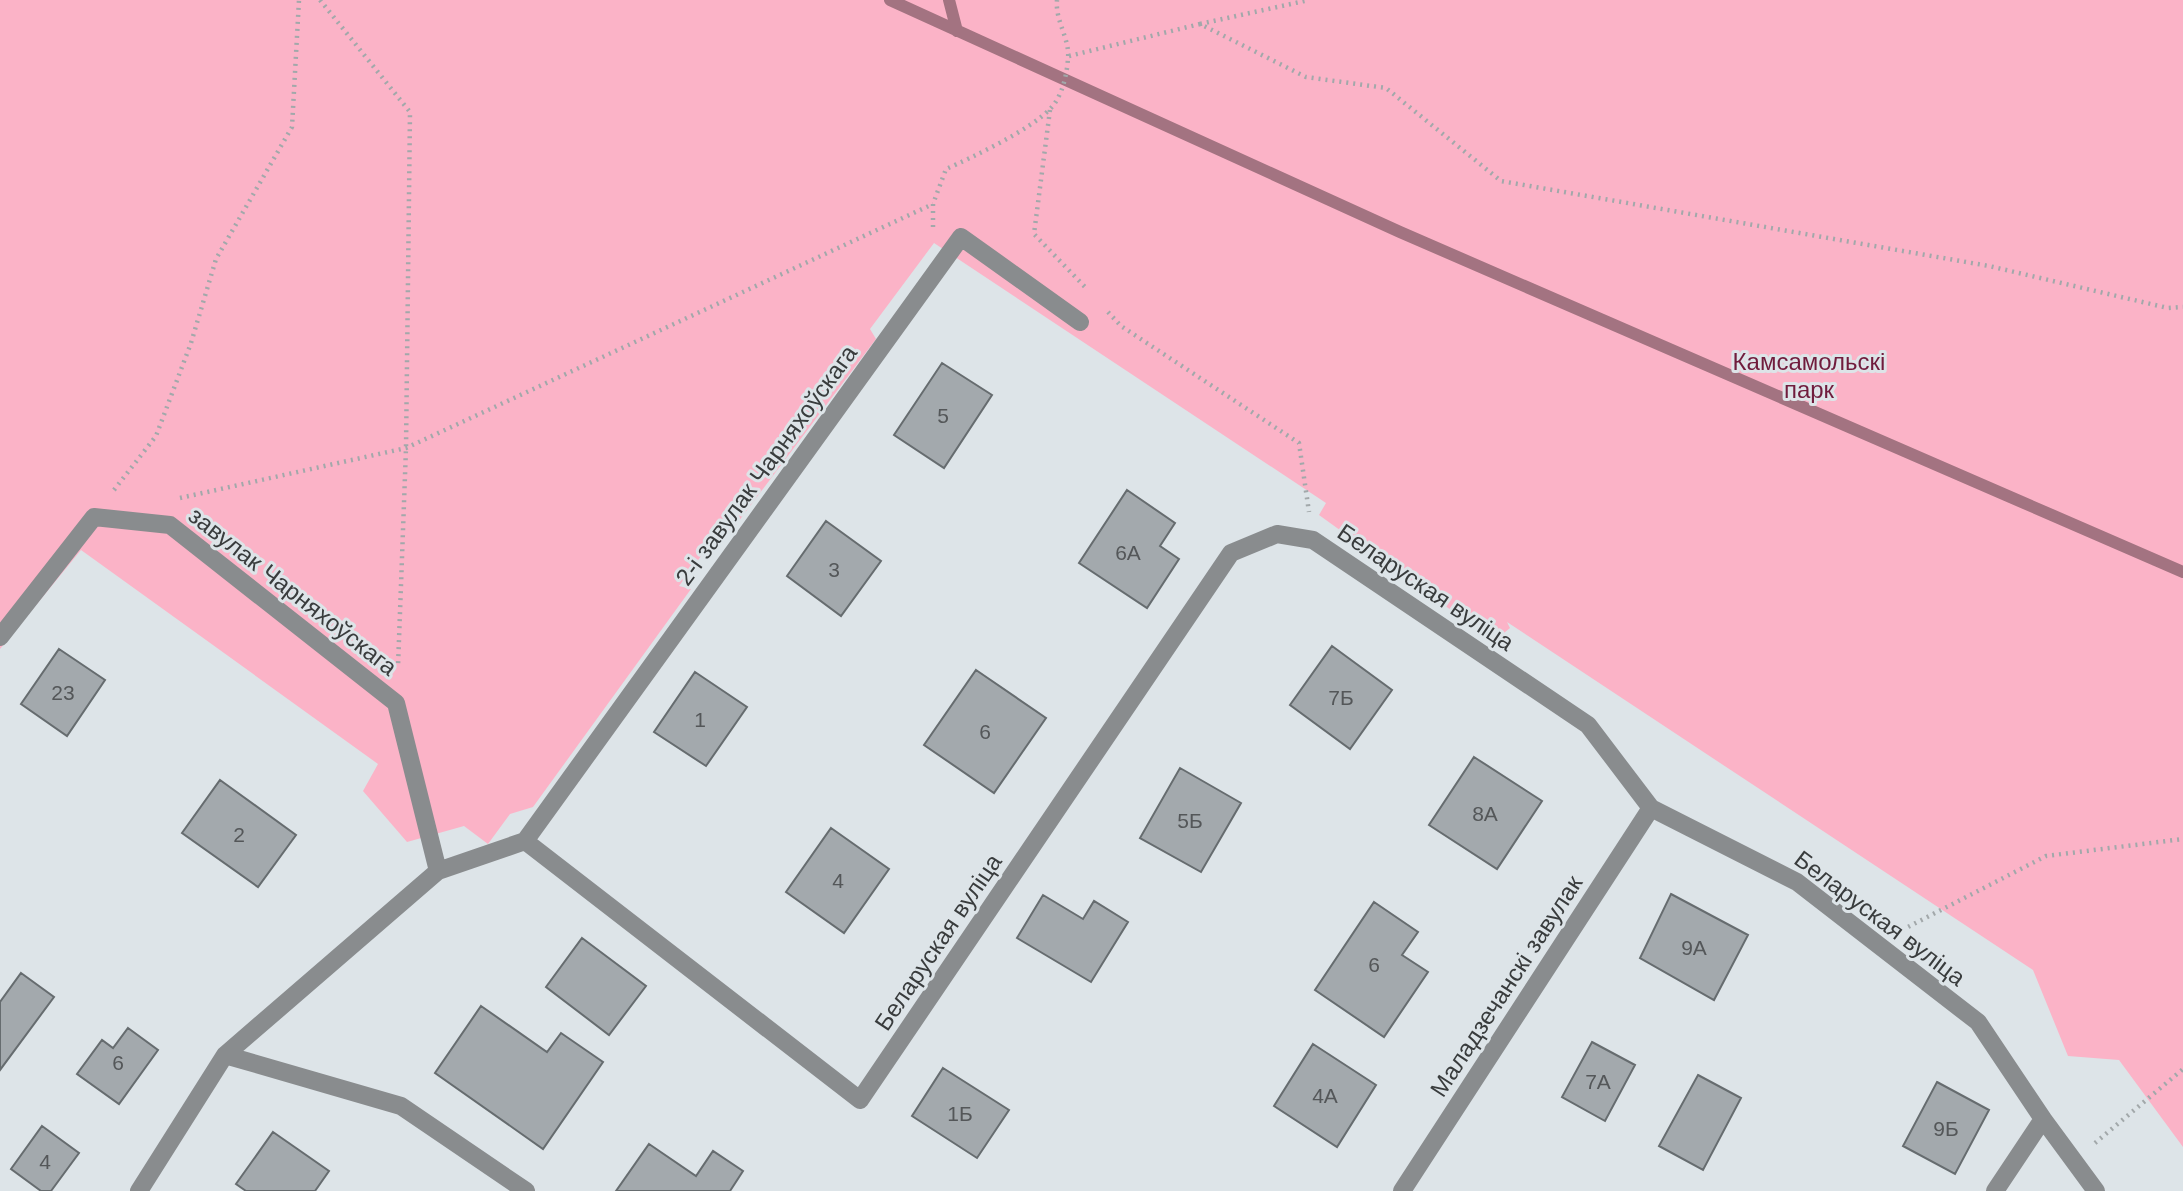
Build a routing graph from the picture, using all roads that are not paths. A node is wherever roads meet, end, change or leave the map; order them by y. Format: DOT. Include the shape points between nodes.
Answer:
graph roads {
  1 [pos="1080,322"];
  2 [pos="0,637"];
  3 [pos="1651,808"];
  4 [pos="525,841"];
  5 [pos="439,871"];
  6 [pos="225,1055"];
  7 [pos="2043,1119"];
  8 [pos="139,1191"];
  9 [pos="526,1191"];
  10 [pos="1402,1191"];
  11 [pos="1995,1191"];
  12 [pos="2096,1191"];
  1 -- 4 [label="street, 2-і завулак Чарняхоўскага" via="961,237"];
  2 -- 5 [label="street, завулак Чарняхоўскага" via="94,517 170,524 396,702"];
  3 -- 4 [label="street, Беларуская вуліца" via="1588,724 1313,540 1277,534 1231,554 860,1100"];
  3 -- 7 [label="street, Беларуская вуліца" via="1797,882 1978,1022"];
  3 -- 10 [label="street, Маладзечанскі завулак"];
  4 -- 5 [label="street"];
  5 -- 6 [label="street"];
  6 -- 8 [label="street"];
  6 -- 9 [label="street" via="401,1106"];
  7 -- 11 [label="street"];
  7 -- 12 [label="street, Беларуская вуліца"];
}
